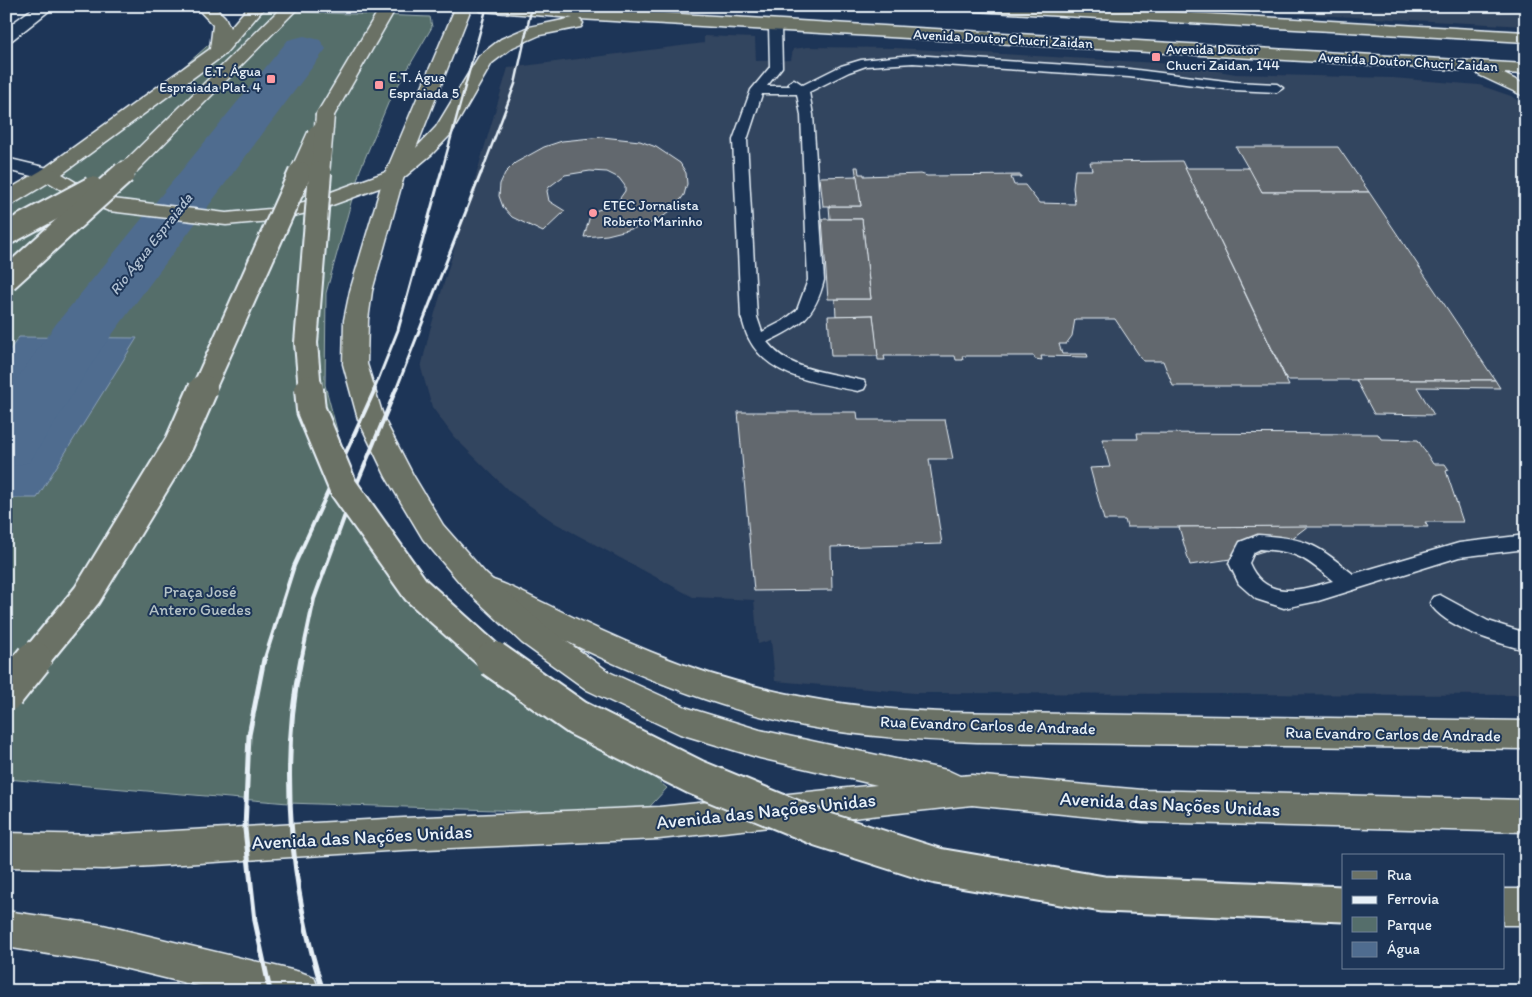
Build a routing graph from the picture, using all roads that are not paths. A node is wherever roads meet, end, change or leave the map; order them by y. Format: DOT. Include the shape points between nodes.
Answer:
graph roads {
  1 [pos="47,6"];
  2 [pos="203,6"];
  3 [pos="258,6"];
  4 [pos="292,6"];
  5 [pos="389,6"];
  6 [pos="464,6"];
  7 [pos="481,6"];
  8 [pos="974,6"];
  9 [pos="519,8"];
  10 [pos="604,16"];
  11 [pos="776,26"];
  12 [pos="6,36"];
  13 [pos="1526,37"];
  14 [pos="218,50"];
  15 [pos="1474,66"];
  16 [pos="776,67"];
  17 [pos="1526,69"];
  18 [pos="1277,88"];
  19 [pos="757,90"];
  20 [pos="802,90"];
  21 [pos="1526,92"];
  22 [pos="326,115"];
  23 [pos="6,164"];
  24 [pos="129,168"];
  25 [pos="49,174"];
  26 [pos="394,176"];
  27 [pos="6,200"];
  28 [pos="6,234"];
  29 [pos="6,280"];
  30 [pos="757,340"];
  31 [pos="858,385"];
  32 [pos="1526,542"];
  33 [pos="476,582"];
  34 [pos="1349,582"];
  35 [pos="1440,603"];
  36 [pos="1526,642"];
  37 [pos="6,694"];
  38 [pos="1526,735"];
  39 [pos="972,790"];
  40 [pos="1526,816"];
  41 [pos="6,850"];
  42 [pos="1342,904"];
  43 [pos="1504,907"];
  44 [pos="1526,907"];
  45 [pos="6,929"];
  46 [pos="300,991"];
  1 -- 12 [label="street"];
  2 -- 14 [label="main road" via="222,25 224,32"];
  3 -- 14 [label="main road"];
  4 -- 24 [label="main road"];
  5 -- 22 [label="main road"];
  6 -- 26 [label="main road"];
  7 -- 9 [label="main road, Avenida Doutor Chucri Zaidan"];
  8 -- 13 [label="main road, Avenida Doutor Chucri Zaidan"];
  9 -- 10 [label="main road, Avenida Doutor Chucri Zaidan"];
  10 -- 11 [label="main road, Avenida Doutor Chucri Zaidan"];
  10 -- 26 [label="main road" via="535,31 507,43 485,60 444,130"];
  11 -- 15 [label="main road, Avenida Doutor Chucri Zaidan"];
  11 -- 16 [label="lane"];
  14 -- 25 [label="main road"];
  15 -- 17 [label="main road, Avenida Doutor Chucri Zaidan"];
  15 -- 21 [label="main road"];
  16 -- 19 [label="lane"];
  16 -- 20 [label="lane"];
  18 -- 20 [label="lane" via="1100,71 913,59 866,63 845,69"];
  19 -- 20 [label="lane"];
  19 -- 30 [label="lane" via="740,140 749,317"];
  20 -- 30 [label="lane" via="808,135 816,280 806,311 789,325"];
  22 -- 37 [label="main road, bridge" via="179,444 87,595"];
  22 -- 42 [label="main road, bridge" via="306,343 312,410 343,487 416,590 487,655 577,718 695,777 821,830 937,866 1103,894"];
  23 -- 25 [label="street"];
  24 -- 28 [label="main road, bridge"];
  24 -- 29 [label="main road, bridge"];
  25 -- 26 [label="main road" via="80,194 109,206 226,219 309,207"];
  25 -- 27 [label="main road"];
  26 -- 33 [label="main road" via="361,290 356,320 355,364 371,419 400,477 433,532"];
  30 -- 31 [label="lane" via="776,360 800,372"];
  32 -- 34 [label="lane" via="1458,550"];
  33 -- 38 [label="main road, Rua Evandro Carlos de Andrade" via="641,664 720,692 802,712 894,724 985,727"];
  33 -- 39 [label="main road" via="533,634 598,681 680,720 760,744"];
  34 -- 34 [label="lane" via="1313,553 1290,544 1258,542 1247,548 1239,563 1246,579 1263,594 1284,600"];
  35 -- 36 [label="lane" via="1462,620"];
  39 -- 40 [label="main road, Avenida das Nações Unidas" via="1143,806"];
  39 -- 41 [label="main road, Avenida das Nações Unidas" via="659,823 103,852"];
  43 -- 44 [label="main road"];
  45 -- 46 [label="main road" via="103,944"];
}
